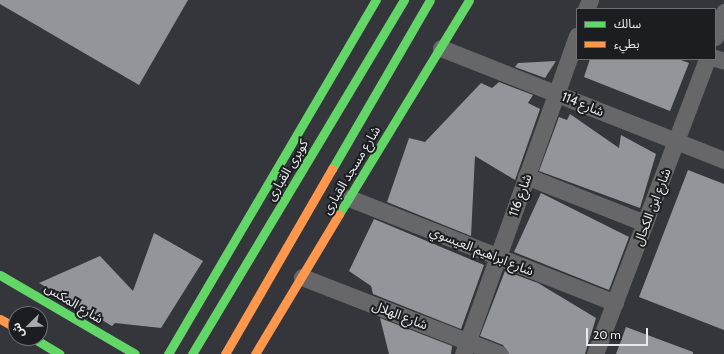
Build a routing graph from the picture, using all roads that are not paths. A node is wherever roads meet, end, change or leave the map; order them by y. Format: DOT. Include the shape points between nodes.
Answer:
graph roads {
  1 [pos="376,0"];
  2 [pos="404,0"];
  3 [pos="430,0"];
  4 [pos="468,0"];
  5 [pos="724,12"];
  6 [pos="716,34"];
  7 [pos="576,39"];
  8 [pos="442,48"];
  9 [pos="707,60"];
  10 [pos="557,93"];
  11 [pos="677,142"];
  12 [pos="724,160"];
  13 [pos="526,176"];
  14 [pos="349,198"];
  15 [pos="646,223"];
  16 [pos="497,257"];
  17 [pos="0,275"];
  18 [pos="302,277"];
  19 [pos="615,304"];
  20 [pos="44,346"];
  21 [pos="465,348"];
  22 [pos="53,352"];
  23 [pos="135,354"];
  24 [pos="168,354"];
  25 [pos="192,354"];
  26 [pos="225,354"];
  27 [pos="255,354"];
  28 [pos="499,354"];
  29 [pos="595,354"];
  1 -- 24 [label="main road"];
  2 -- 25 [label="main road, كوبرى القبارى"];
  3 -- 26 [label="main road"];
  4 -- 8 [label="main road, شارع مسجد القبارى"];
  5 -- 6 [label="street"];
  7 -- 10 [label="street, شارع 116"];
  8 -- 10 [label="street, شارع 114"];
  8 -- 14 [label="main road, شارع مسجد القبارى"];
  9 -- 11 [label="street, شارع ابن الكحال"];
  10 -- 11 [label="street, شارع 114"];
  10 -- 13 [label="street, شارع 116"];
  11 -- 12 [label="street, شارع 114"];
  11 -- 15 [label="street, شارع ابن الكحال"];
  13 -- 15 [label="street"];
  13 -- 16 [label="street, شارع 116"];
  14 -- 16 [label="street, شارع ابراهيم العيسوي"];
  14 -- 18 [label="main road, شارع مسجد القبارى"];
  15 -- 19 [label="street, شارع ابن الكحال"];
  16 -- 19 [label="street, شارع ابراهيم العيسوي"];
  16 -- 21 [label="street, شارع 116"];
  17 -- 23 [label="main road, شارع المكس"];
  18 -- 21 [label="street, شارع الهلال"];
  18 -- 27 [label="main road, شارع مسجد القبارى"];
  19 -- 29 [label="street, شارع ابن الكحال"];
  20 -- 22 [label="main road"];
  21 -- 28 [label="street, شارع الهلال"];
}
